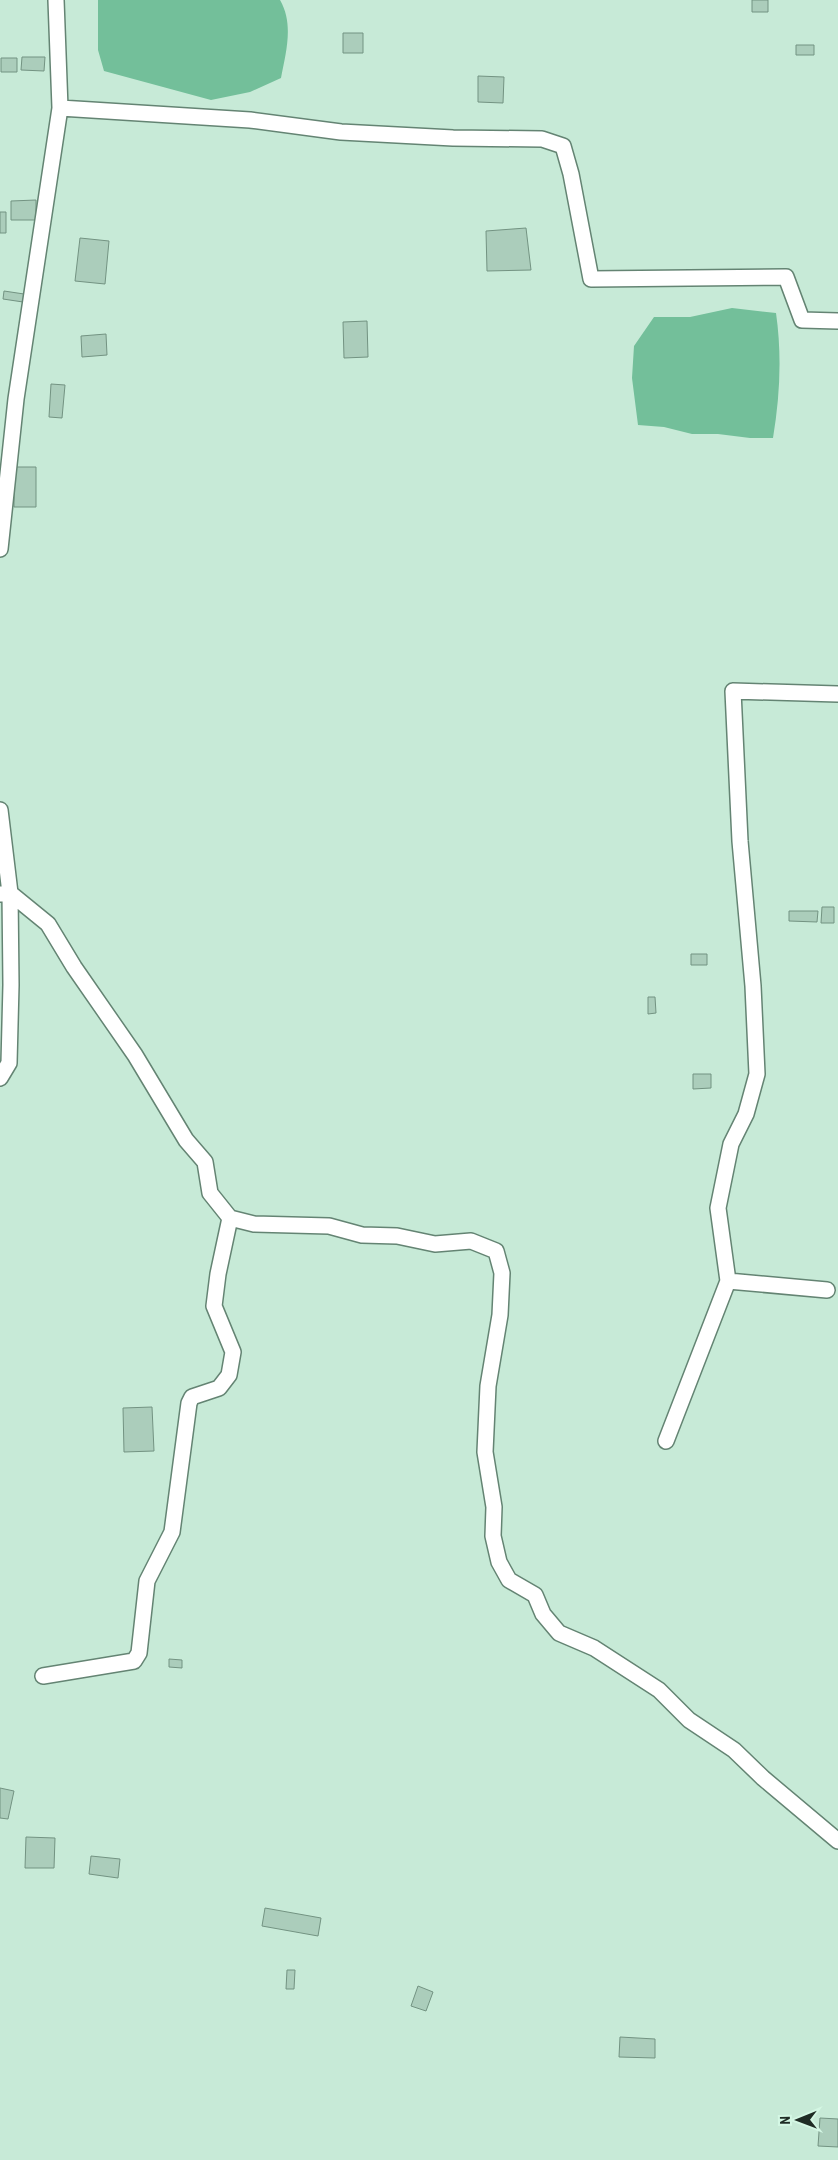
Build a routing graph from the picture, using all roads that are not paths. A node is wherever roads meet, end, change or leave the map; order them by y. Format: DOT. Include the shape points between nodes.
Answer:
graph roads {
  1 [pos="56,0"];
  2 [pos="60,108"];
  3 [pos="838,321"];
  4 [pos="0,549"];
  5 [pos="838,694"];
  6 [pos="0,810"];
  7 [pos="5,893"];
  8 [pos="0,1078"];
  9 [pos="230,1218"];
  10 [pos="728,1281"];
  11 [pos="827,1290"];
  12 [pos="666,1442"];
  13 [pos="43,1676"];
  14 [pos="838,1841"];
  1 -- 2 [label="street"];
  2 -- 3 [label="street" via="250,120 341,132 542,139 563,146 591,279 786,277 802,320"];
  2 -- 4 [label="street" via="16,399"];
  5 -- 10 [label="street" via="733,691 757,1074 746,1114 731,1144 718,1208"];
  6 -- 7 [label="street"];
  7 -- 8 [label="street" via="9,1064"];
  7 -- 9 [label="street" via="48,924 135,1055 186,1140 205,1162 210,1193"];
  9 -- 13 [label="street" via="214,1306 233,1352 229,1375 219,1388 192,1397 189,1403 172,1532 147,1581 139,1654 134,1661"];
  9 -- 14 [label="street" via="254,1224 329,1226 362,1235 397,1236 435,1244 471,1241 496,1251 502,1273 500,1315 488,1386 485,1452 494,1507 493,1536 499,1562 510,1580 535,1595 543,1614 559,1633 594,1648 658,1690 689,1720 734,1750"];
  10 -- 11 [label="street"];
  10 -- 12 [label="street"];
}
